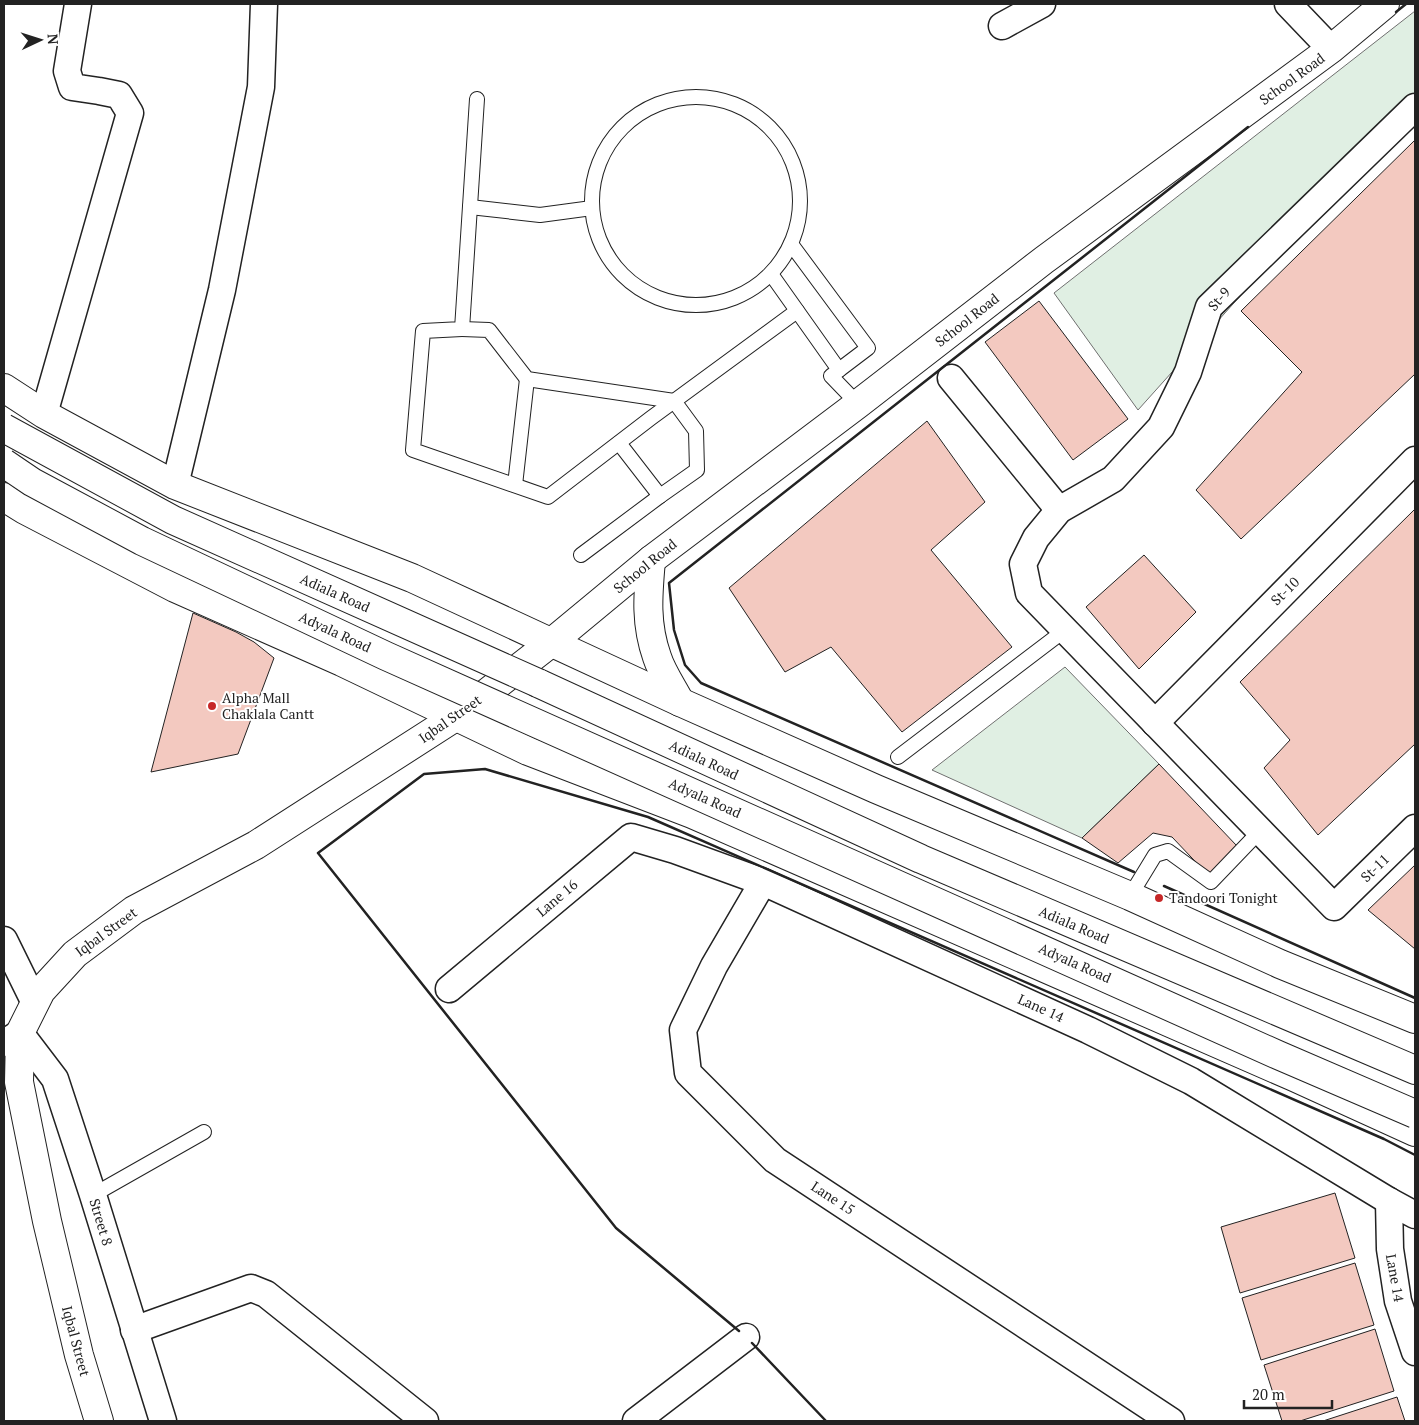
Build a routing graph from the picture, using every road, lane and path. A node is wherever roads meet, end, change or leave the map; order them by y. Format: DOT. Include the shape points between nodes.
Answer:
graph roads {
  1 [pos="78,4"];
  2 [pos="264,4"];
  3 [pos="1042,4"];
  4 [pos="1288,4"];
  5 [pos="1386,4"];
  6 [pos="1002,26"];
  7 [pos="1331,50"];
  8 [pos="477,98"];
  9 [pos="1415,107"];
  10 [pos="470,207"];
  11 [pos="592,208"];
  12 [pos="791,244"];
  13 [pos="771,274"];
  14 [pos="797,311"];
  15 [pos="462,329"];
  16 [pos="839,370"];
  17 [pos="952,378"];
  18 [pos="527,379"];
  19 [pos="4,388"];
  20 [pos="674,401"];
  21 [pos="858,404"];
  22 [pos="44,414"];
  23 [pos="4,428"];
  24 [pos="619,443"];
  25 [pos="1415,460"];
  26 [pos="4,464"];
  27 [pos="175,485"];
  28 [pos="514,485"];
  29 [pos="660,496"];
  30 [pos="4,497"];
  31 [pos="1059,510"];
  32 [pos="582,555"];
  33 [pos="651,560"];
  34 [pos="1065,630"];
  35 [pos="552,642"];
  36 [pos="680,702"];
  37 [pos="457,716"];
  38 [pos="1155,723"];
  39 [pos="898,757"];
  40 [pos="1415,828"];
  41 [pos="1260,832"];
  42 [pos="675,850"];
  43 [pos="763,882"];
  44 [pos="1130,896"];
  45 [pos="4,940"];
  46 [pos="449,989"];
  47 [pos="35,1003"];
  48 [pos="1415,1020"];
  49 [pos="12,1038"];
  50 [pos="1415,1070"];
  51 [pos="1415,1114"];
  52 [pos="204,1132"];
  53 [pos="1415,1132"];
  54 [pos="93,1196"];
  55 [pos="1389,1202"];
  56 [pos="1415,1215"];
  57 [pos="134,1330"];
  58 [pos="746,1337"];
  59 [pos="1415,1352"];
  60 [pos="99,1421"];
  61 [pos="162,1421"];
  62 [pos="425,1421"];
  63 [pos="636,1421"];
  64 [pos="1171,1421"];
  1 -- 22 [label="street" via="67,71 72,87 119,95 130,113"];
  2 -- 27 [label="street" via="261,87 222,290"];
  3 -- 6 [label="street"];
  4 -- 7 [label="street"];
  5 -- 7 [label="street, School Road"];
  7 -- 21 [label="street, School Road" via="1044,260"];
  8 -- 10 [label="lane"];
  9 -- 31 [label="street, St-9" via="1209,307 1188,372 1161,426 1113,479"];
  10 -- 11 [label="lane" via="540,215"];
  10 -- 15 [label="lane"];
  11 -- 12 [label="lane" via="591,193 600,158 620,128 650,106 685,96 721,99 754,114 774,133 796,172 800,209"];
  11 -- 13 [label="lane" via="595,230 611,262 637,288 670,303 706,306 741,295"];
  12 -- 13 [label="lane"];
  12 -- 16 [label="lane" via="868,348"];
  13 -- 14 [label="lane"];
  14 -- 16 [label="lane"];
  14 -- 20 [label="lane"];
  15 -- 18 [label="lane" via="488,330"];
  15 -- 28 [label="lane" via="423,331 413,450"];
  16 -- 21 [label="lane" via="831,376"];
  17 -- 31 [label="street"];
  18 -- 20 [label="lane"];
  18 -- 28 [label="lane"];
  19 -- 22 [label="street"];
  20 -- 24 [label="lane"];
  20 -- 29 [label="lane" via="696,431 697,470"];
  21 -- 33 [label="street, School Road"];
  22 -- 27 [label="street"];
  23 -- 50 [label="street, Adiala Road, bridge" via="173,520 254,557 921,859"];
  24 -- 28 [label="lane" via="548,497"];
  24 -- 29 [label="lane"];
  25 -- 38 [label="street, St-10"];
  26 -- 51 [label="street, Adyala Road, bridge" via="142,541 386,656"];
  27 -- 35 [label="street" via="412,578"];
  29 -- 32 [label="lane"];
  30 -- 37 [label="street" via="175,588"];
  31 -- 34 [label="street" via="1036,538 1023,564 1029,593"];
  33 -- 35 [label="street, School Road"];
  33 -- 36 [label="street" via="647,602 650,630 657,658"];
  34 -- 38 [label="street"];
  34 -- 39 [label="lane"];
  35 -- 36 [label="street"];
  35 -- 37 [label="street, Iqbal Street"];
  36 -- 44 [label="street"];
  37 -- 47 [label="street, Iqbal Street" via="256,845 134,910 75,954 41,991"];
  37 -- 53 [label="street" via="528,751 719,826"];
  38 -- 41 [label="street"];
  40 -- 41 [label="street, St-11" via="1334,907"];
  41 -- 44 [label="lane" via="1211,882 1168,851 1156,855"];
  42 -- 43 [label="street, Lane 14"];
  42 -- 46 [label="street, Lane 16" via="630,837"];
  43 -- 55 [label="street, Lane 14" via="1088,1030 1191,1081"];
  43 -- 64 [label="street, Lane 15" via="714,966 683,1030 688,1073 775,1160"];
  44 -- 48 [label="street" via="1280,964"];
  45 -- 47 [label="street"];
  47 -- 49 [label="street, Iqbal Street"];
  49 -- 54 [label="street, Street 8" via="55,1079"];
  49 -- 60 [label="street, Iqbal Street" via="47,1221 78,1355"];
  52 -- 54 [label="lane"];
  54 -- 57 [label="street, Street 8"];
  55 -- 56 [label="street, Lane 14"];
  55 -- 59 [label="street, Lane 14" via="1390,1249 1398,1301"];
  57 -- 61 [label="street, Street 8"];
  57 -- 62 [label="street" via="251,1288 266,1294"];
  58 -- 63 [label="street"];
}
